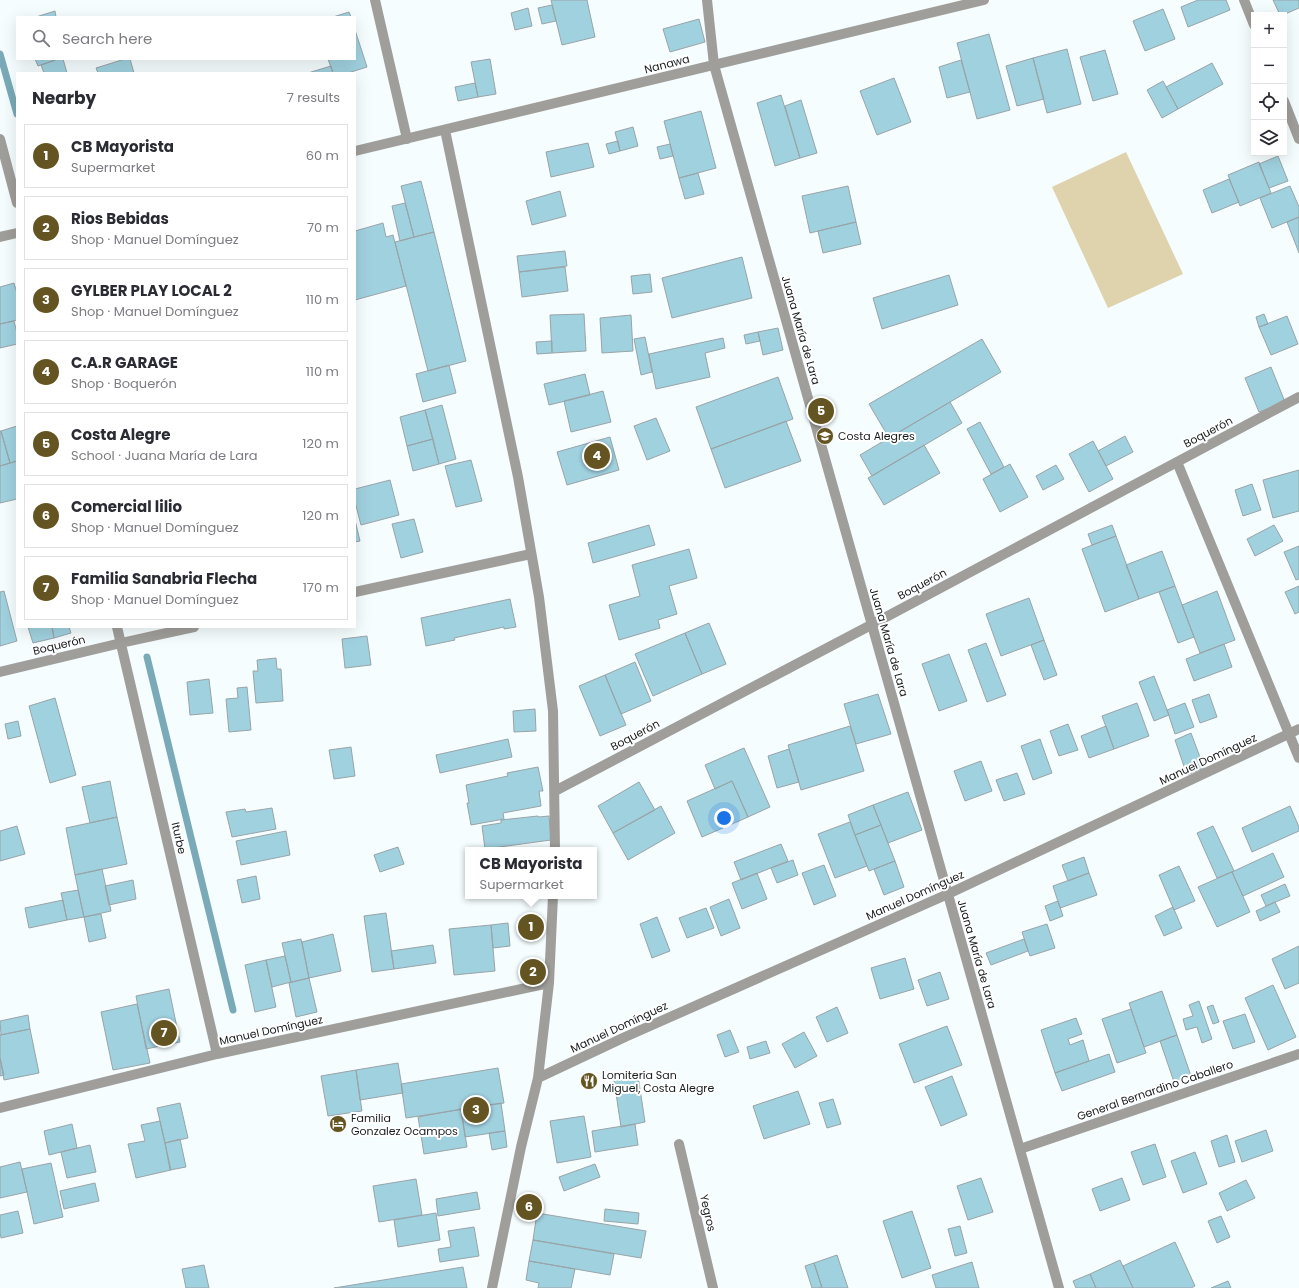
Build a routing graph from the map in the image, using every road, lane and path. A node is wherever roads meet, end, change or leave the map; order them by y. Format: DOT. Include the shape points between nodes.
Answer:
graph roads {
  1 [pos="375,0"];
  2 [pos="707,0"];
  3 [pos="984,0"];
  4 [pos="1244,0"];
  5 [pos="1251,18"];
  6 [pos="714,65"];
  7 [pos="1287,109"];
  8 [pos="445,130"];
  9 [pos="0,139"];
  10 [pos="407,139"];
  11 [pos="1299,139"];
  12 [pos="356,152"];
  13 [pos="16,199"];
  14 [pos="16,233"];
  15 [pos="0,237"];
  16 [pos="1299,397"];
  17 [pos="1177,462"];
  18 [pos="531,554"];
  19 [pos="356,592"];
  20 [pos="871,625"];
  21 [pos="117,628"];
  22 [pos="189,628"];
  23 [pos="121,643"];
  24 [pos="0,672"];
  25 [pos="1294,731"];
  26 [pos="1299,758"];
  27 [pos="555,791"];
  28 [pos="555,847"];
  29 [pos="948,894"];
  30 [pos="553,899"];
  31 [pos="549,983"];
  32 [pos="217,1054"];
  33 [pos="1299,1054"];
  34 [pos="538,1078"];
  35 [pos="0,1108"];
  36 [pos="679,1144"];
  37 [pos="1020,1149"];
  38 [pos="492,1288"];
  39 [pos="714,1288"];
  40 [pos="1059,1288"];
  1 -- 10 [label="street"];
  2 -- 6 [label="street, Juana María de Lara"];
  3 -- 6 [label="street, Nanawa"];
  4 -- 5 [label="street"];
  6 -- 8 [label="street, Nanawa"];
  6 -- 20 [label="street, Juana María de Lara"];
  7 -- 11 [label="street"];
  8 -- 10 [label="street, Nanawa"];
  8 -- 18 [label="street" via="518,477"];
  9 -- 13 [label="street"];
  10 -- 12 [label="street, Nanawa"];
  14 -- 15 [label="street"];
  16 -- 17 [label="street, Boquerón"];
  17 -- 20 [label="street, Boquerón"];
  17 -- 25 [label="street"];
  18 -- 19 [label="street"];
  18 -- 27 [label="street" via="553,711"];
  20 -- 27 [label="street, Boquerón"];
  20 -- 29 [label="street, Juana María de Lara"];
  21 -- 23 [label="street, Iturbe"];
  22 -- 23 [label="street, Boquerón"];
  23 -- 24 [label="street, Boquerón"];
  23 -- 32 [label="street, Iturbe"];
  25 -- 26 [label="street"];
  25 -- 29 [label="street, Manuel Domínguez"];
  27 -- 28 [label="street"];
  29 -- 34 [label="street, Manuel Domínguez"];
  29 -- 37 [label="street, Juana María de Lara"];
  30 -- 31 [label="street"];
  31 -- 32 [label="street, Manuel Domínguez"];
  31 -- 34 [label="street"];
  32 -- 35 [label="street, Manuel Domínguez"];
  33 -- 37 [label="street, General Bernardino Caballero"];
  34 -- 38 [label="street"];
  36 -- 39 [label="street, Yegros"];
  37 -- 40 [label="street, Juana María de Lara"];
}
